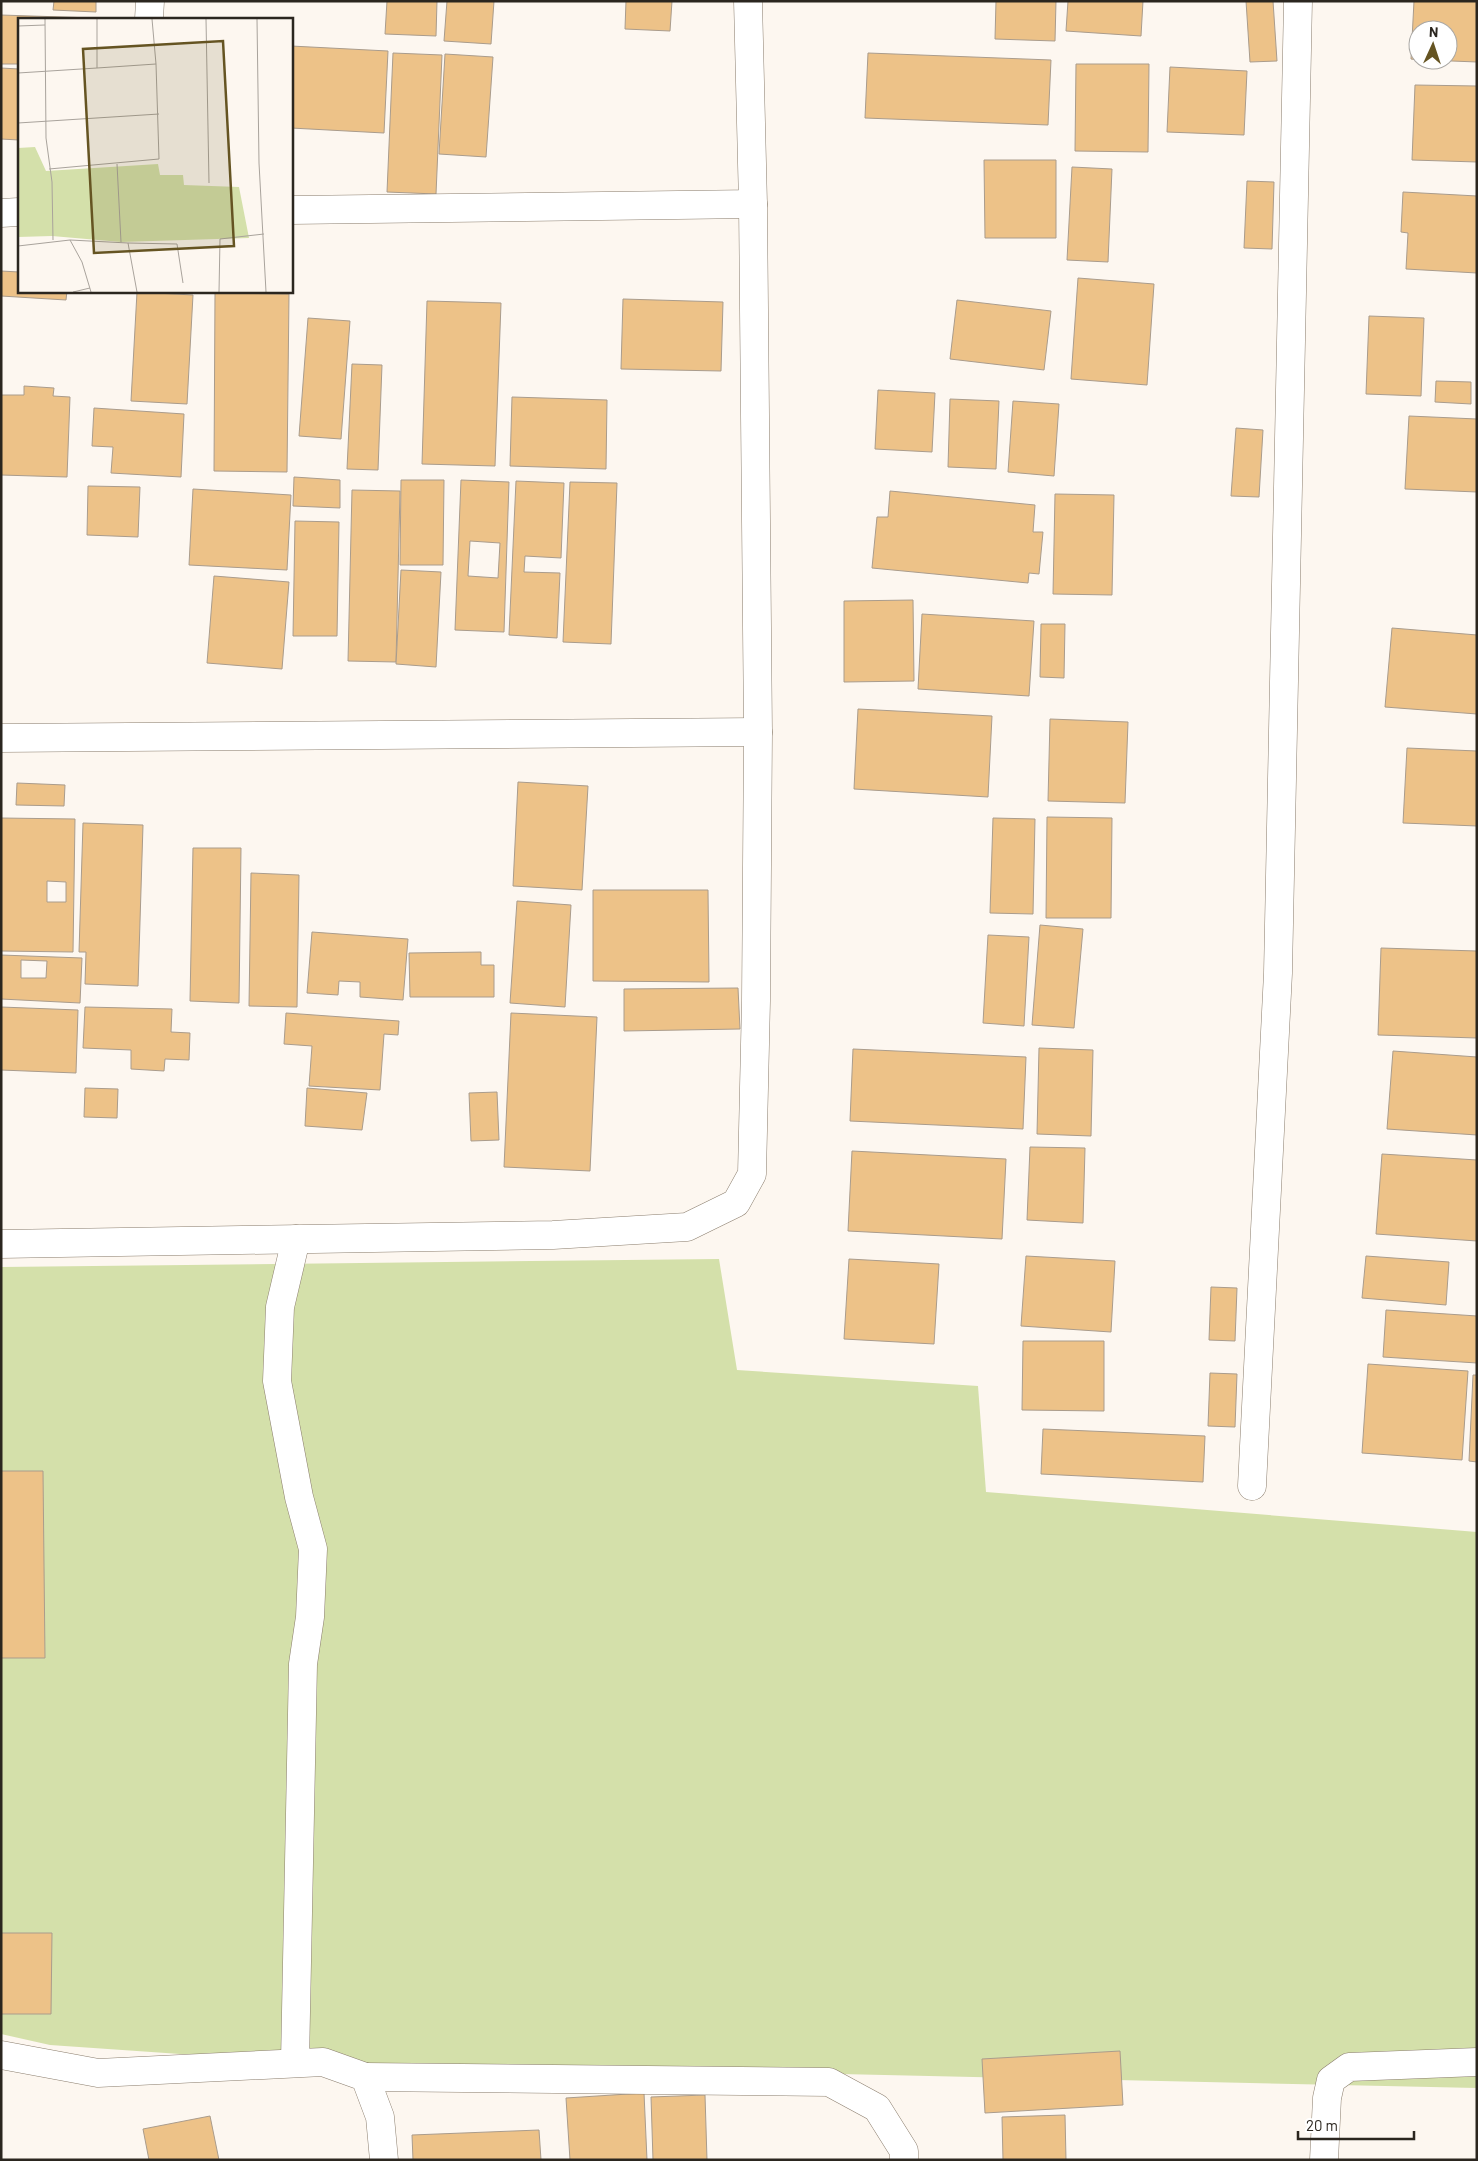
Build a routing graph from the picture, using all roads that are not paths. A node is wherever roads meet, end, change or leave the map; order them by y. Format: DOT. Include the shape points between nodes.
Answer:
graph roads {
  1 [pos="150,1"];
  2 [pos="748,1"];
  3 [pos="1298,1"];
  4 [pos="149,18"];
  5 [pos="753,204"];
  6 [pos="292,210"];
  7 [pos="18,212"];
  8 [pos="1,213"];
  9 [pos="758,732"];
  10 [pos="1,738"];
  11 [pos="296,1239"];
  12 [pos="1,1244"];
  13 [pos="1252,1486"];
  14 [pos="1,2055"];
  15 [pos="295,2062"];
  16 [pos="1477,2062"];
  17 [pos="365,2077"];
  18 [pos="384,2160"];
  19 [pos="904,2160"];
  20 [pos="1324,2160"];
  1 -- 4 [label="street"];
  2 -- 5 [label="street"];
  3 -- 13 [label="street" via="1278,973"];
  5 -- 6 [label="street"];
  5 -- 9 [label="street"];
  7 -- 8 [label="street"];
  9 -- 10 [label="street"];
  9 -- 11 [label="street" via="752,1174 736,1203 687,1227 553,1235"];
  11 -- 12 [label="street"];
  11 -- 15 [label="street" via="280,1307 277,1381 299,1497 313,1548 310,1616 303,1664"];
  14 -- 15 [label="street" via="98,2073"];
  15 -- 17 [label="street" via="323,2062"];
  16 -- 20 [label="street" via="1349,2067 1331,2080"];
  17 -- 18 [label="street" via="380,2117"];
  17 -- 19 [label="street" via="829,2082 877,2108 904,2151"];
}
